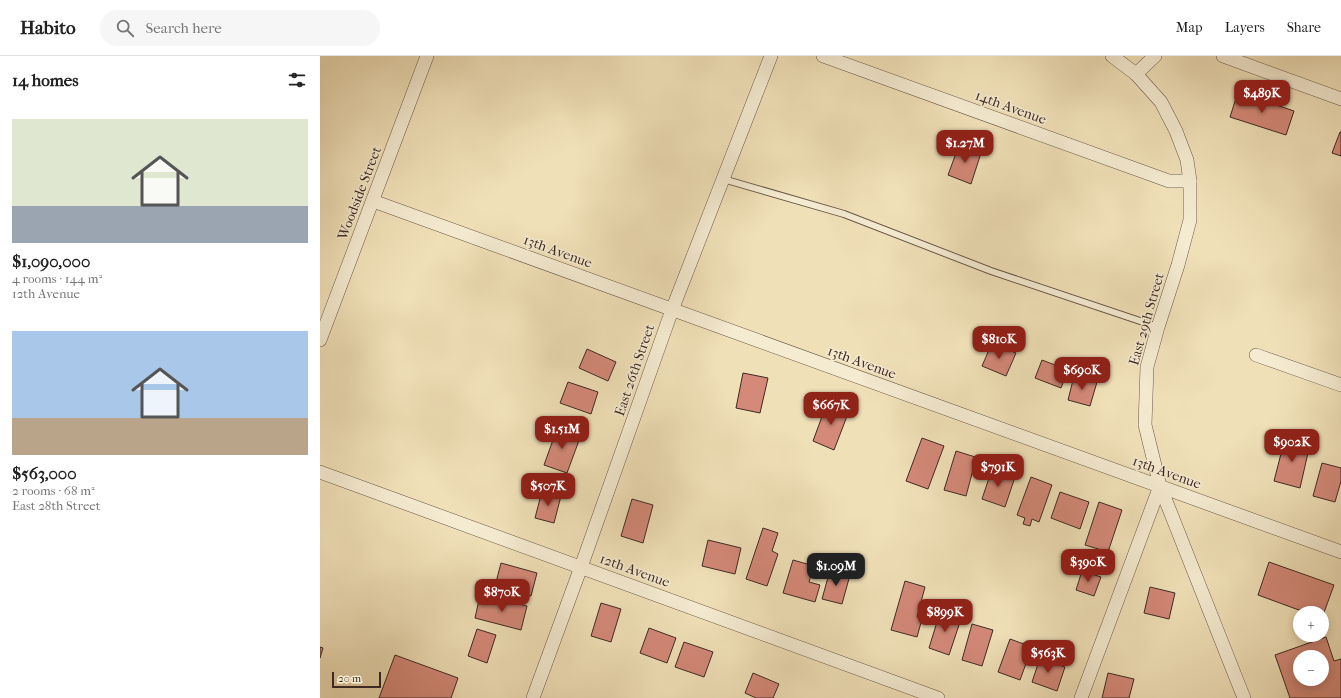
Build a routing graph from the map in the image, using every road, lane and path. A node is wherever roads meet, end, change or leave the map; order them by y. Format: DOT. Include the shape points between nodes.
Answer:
graph roads {
  1 [pos="427,56"];
  2 [pos="771,56"];
  3 [pos="823,56"];
  4 [pos="1112,56"];
  5 [pos="1155,56"];
  6 [pos="1223,56"];
  7 [pos="1136,74"];
  8 [pos="1341,99"];
  9 [pos="723,179"];
  10 [pos="1190,181"];
  11 [pos="373,201"];
  12 [pos="672,310"];
  13 [pos="1158,327"];
  14 [pos="320,340"];
  15 [pos="1256,355"];
  16 [pos="1341,385"];
  17 [pos="320,472"];
  18 [pos="1160,486"];
  19 [pos="1341,552"];
  20 [pos="581,567"];
  21 [pos="533,698"];
  22 [pos="938,698"];
  23 [pos="1081,698"];
  24 [pos="1244,698"];
  1 -- 11 [label="street, Woodside Street"];
  2 -- 9 [label="street, East 26th Street"];
  3 -- 10 [label="street, 14th Avenue" via="1169,181"];
  4 -- 7 [label="street, East 29th Street"];
  5 -- 7 [label="street"];
  6 -- 8 [label="street"];
  7 -- 10 [label="street, East 29th Street" via="1162,102 1187,160"];
  9 -- 12 [label="street, East 26th Street"];
  9 -- 13 [label="lane" via="844,214 991,271"];
  10 -- 13 [label="street, East 29th Street" via="1190,220"];
  11 -- 12 [label="street, 13th Avenue"];
  11 -- 14 [label="street, Woodside Street"];
  12 -- 18 [label="street, 13th Avenue"];
  12 -- 20 [label="street, East 26th Street"];
  13 -- 18 [label="street, East 29th Street" via="1147,367 1145,424"];
  15 -- 16 [label="street"];
  17 -- 20 [label="street, 12th Avenue"];
  18 -- 19 [label="street, 13th Avenue"];
  18 -- 23 [label="street"];
  18 -- 24 [label="street, East 29th Street"];
  20 -- 21 [label="street, East 26th Street"];
  20 -- 22 [label="street, 12th Avenue"];
}
